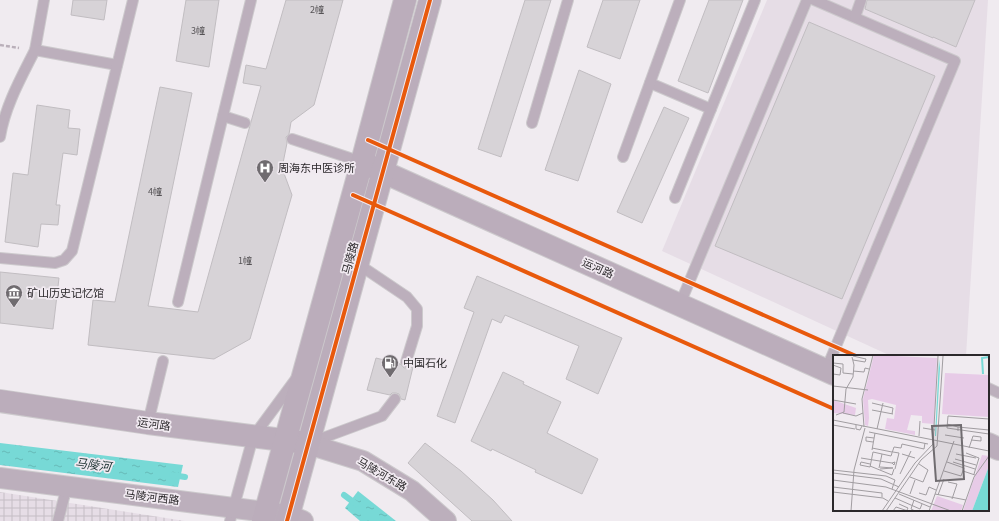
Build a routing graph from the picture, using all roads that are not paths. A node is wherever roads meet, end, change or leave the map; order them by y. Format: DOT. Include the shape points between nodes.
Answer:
graph roads {
  1 [pos="44,0"];
  2 [pos="133,0"];
  3 [pos="251,0"];
  4 [pos="405,0"];
  5 [pos="430,0"];
  6 [pos="568,0"];
  7 [pos="680,0"];
  8 [pos="755,0"];
  9 [pos="808,0"];
  10 [pos="814,0"];
  11 [pos="861,0"];
  12 [pos="855,17"];
  13 [pos="35,50"];
  14 [pos="117,65"];
  15 [pos="650,84"];
  16 [pos="711,109"];
  17 [pos="223,116"];
  18 [pos="245,123"];
  19 [pos="532,123"];
  20 [pos="0,137"];
  21 [pos="292,139"];
  22 [pos="623,156"];
  23 [pos="362,162"];
  24 [pos="383,172"];
  25 [pos="676,198"];
  26 [pos="0,258"];
  27 [pos="358,264"];
  28 [pos="178,302"];
  29 [pos="680,304"];
  30 [pos="837,355"];
  31 [pos="163,361"];
  32 [pos="406,362"];
  33 [pos="306,365"];
  34 [pos="830,372"];
  35 [pos="989,388"];
  36 [pos="999,393"];
  37 [pos="395,399"];
  38 [pos="0,401"];
  39 [pos="148,423"];
  40 [pos="252,437"];
  41 [pos="286,440"];
  42 [pos="308,444"];
  43 [pos="989,444"];
  44 [pos="999,449"];
  45 [pos="0,478"];
  46 [pos="67,486"];
  47 [pos="232,514"];
  48 [pos="265,516"];
  49 [pos="293,519"];
  50 [pos="58,521"];
  51 [pos="446,521"];
  1 -- 13 [label="lane"];
  2 -- 14 [label="lane"];
  3 -- 17 [label="lane"];
  4 -- 23 [label="street, 马陵路"];
  5 -- 24 [label="street, 马陵路"];
  6 -- 19 [label="lane"];
  7 -- 15 [label="lane"];
  8 -- 16 [label="lane"];
  9 -- 29 [label="lane"];
  10 -- 12 [label="lane"];
  11 -- 12 [label="lane"];
  12 -- 30 [label="lane" via="955,61"];
  13 -- 14 [label="lane"];
  13 -- 20 [label="lane" via="12,96"];
  14 -- 26 [label="lane" via="72,251 64,260 55,263"];
  15 -- 16 [label="lane"];
  15 -- 22 [label="lane"];
  16 -- 25 [label="lane"];
  17 -- 18 [label="lane"];
  17 -- 28 [label="lane"];
  21 -- 23 [label="lane"];
  23 -- 24 [label="street, 运河路"];
  23 -- 33 [label="street, 马陵路"];
  24 -- 27 [label="street, 马陵路"];
  24 -- 29 [label="street, 运河路"];
  27 -- 32 [label="lane" via="407,296 417,309 417,326"];
  27 -- 42 [label="street, 马陵路"];
  29 -- 34 [label="street, 运河路"];
  31 -- 39 [label="lane"];
  33 -- 40 [label="lane"];
  33 -- 41 [label="street, 马陵路"];
  35 -- 36 [label="lane"];
  37 -- 42 [label="lane" via="382,416"];
  38 -- 39 [label="street, 运河路"];
  39 -- 40 [label="street, 运河路"];
  40 -- 41 [label="street, 运河路"];
  40 -- 47 [label="lane"];
  41 -- 42 [label="street, 运河路"];
  41 -- 48 [label="street, 马陵路"];
  42 -- 49 [label="street, 马陵路"];
  42 -- 51 [label="street, 马陵河东路" via="363,461 412,491"];
  43 -- 44 [label="street"];
  45 -- 46 [label="street, 马陵河西路"];
  46 -- 47 [label="street, 马陵河西路"];
  46 -- 50 [label="lane"];
  47 -- 48 [label="street, 马陵河西路"];
  48 -- 49 [label="street, 马陵河西路"];
}
